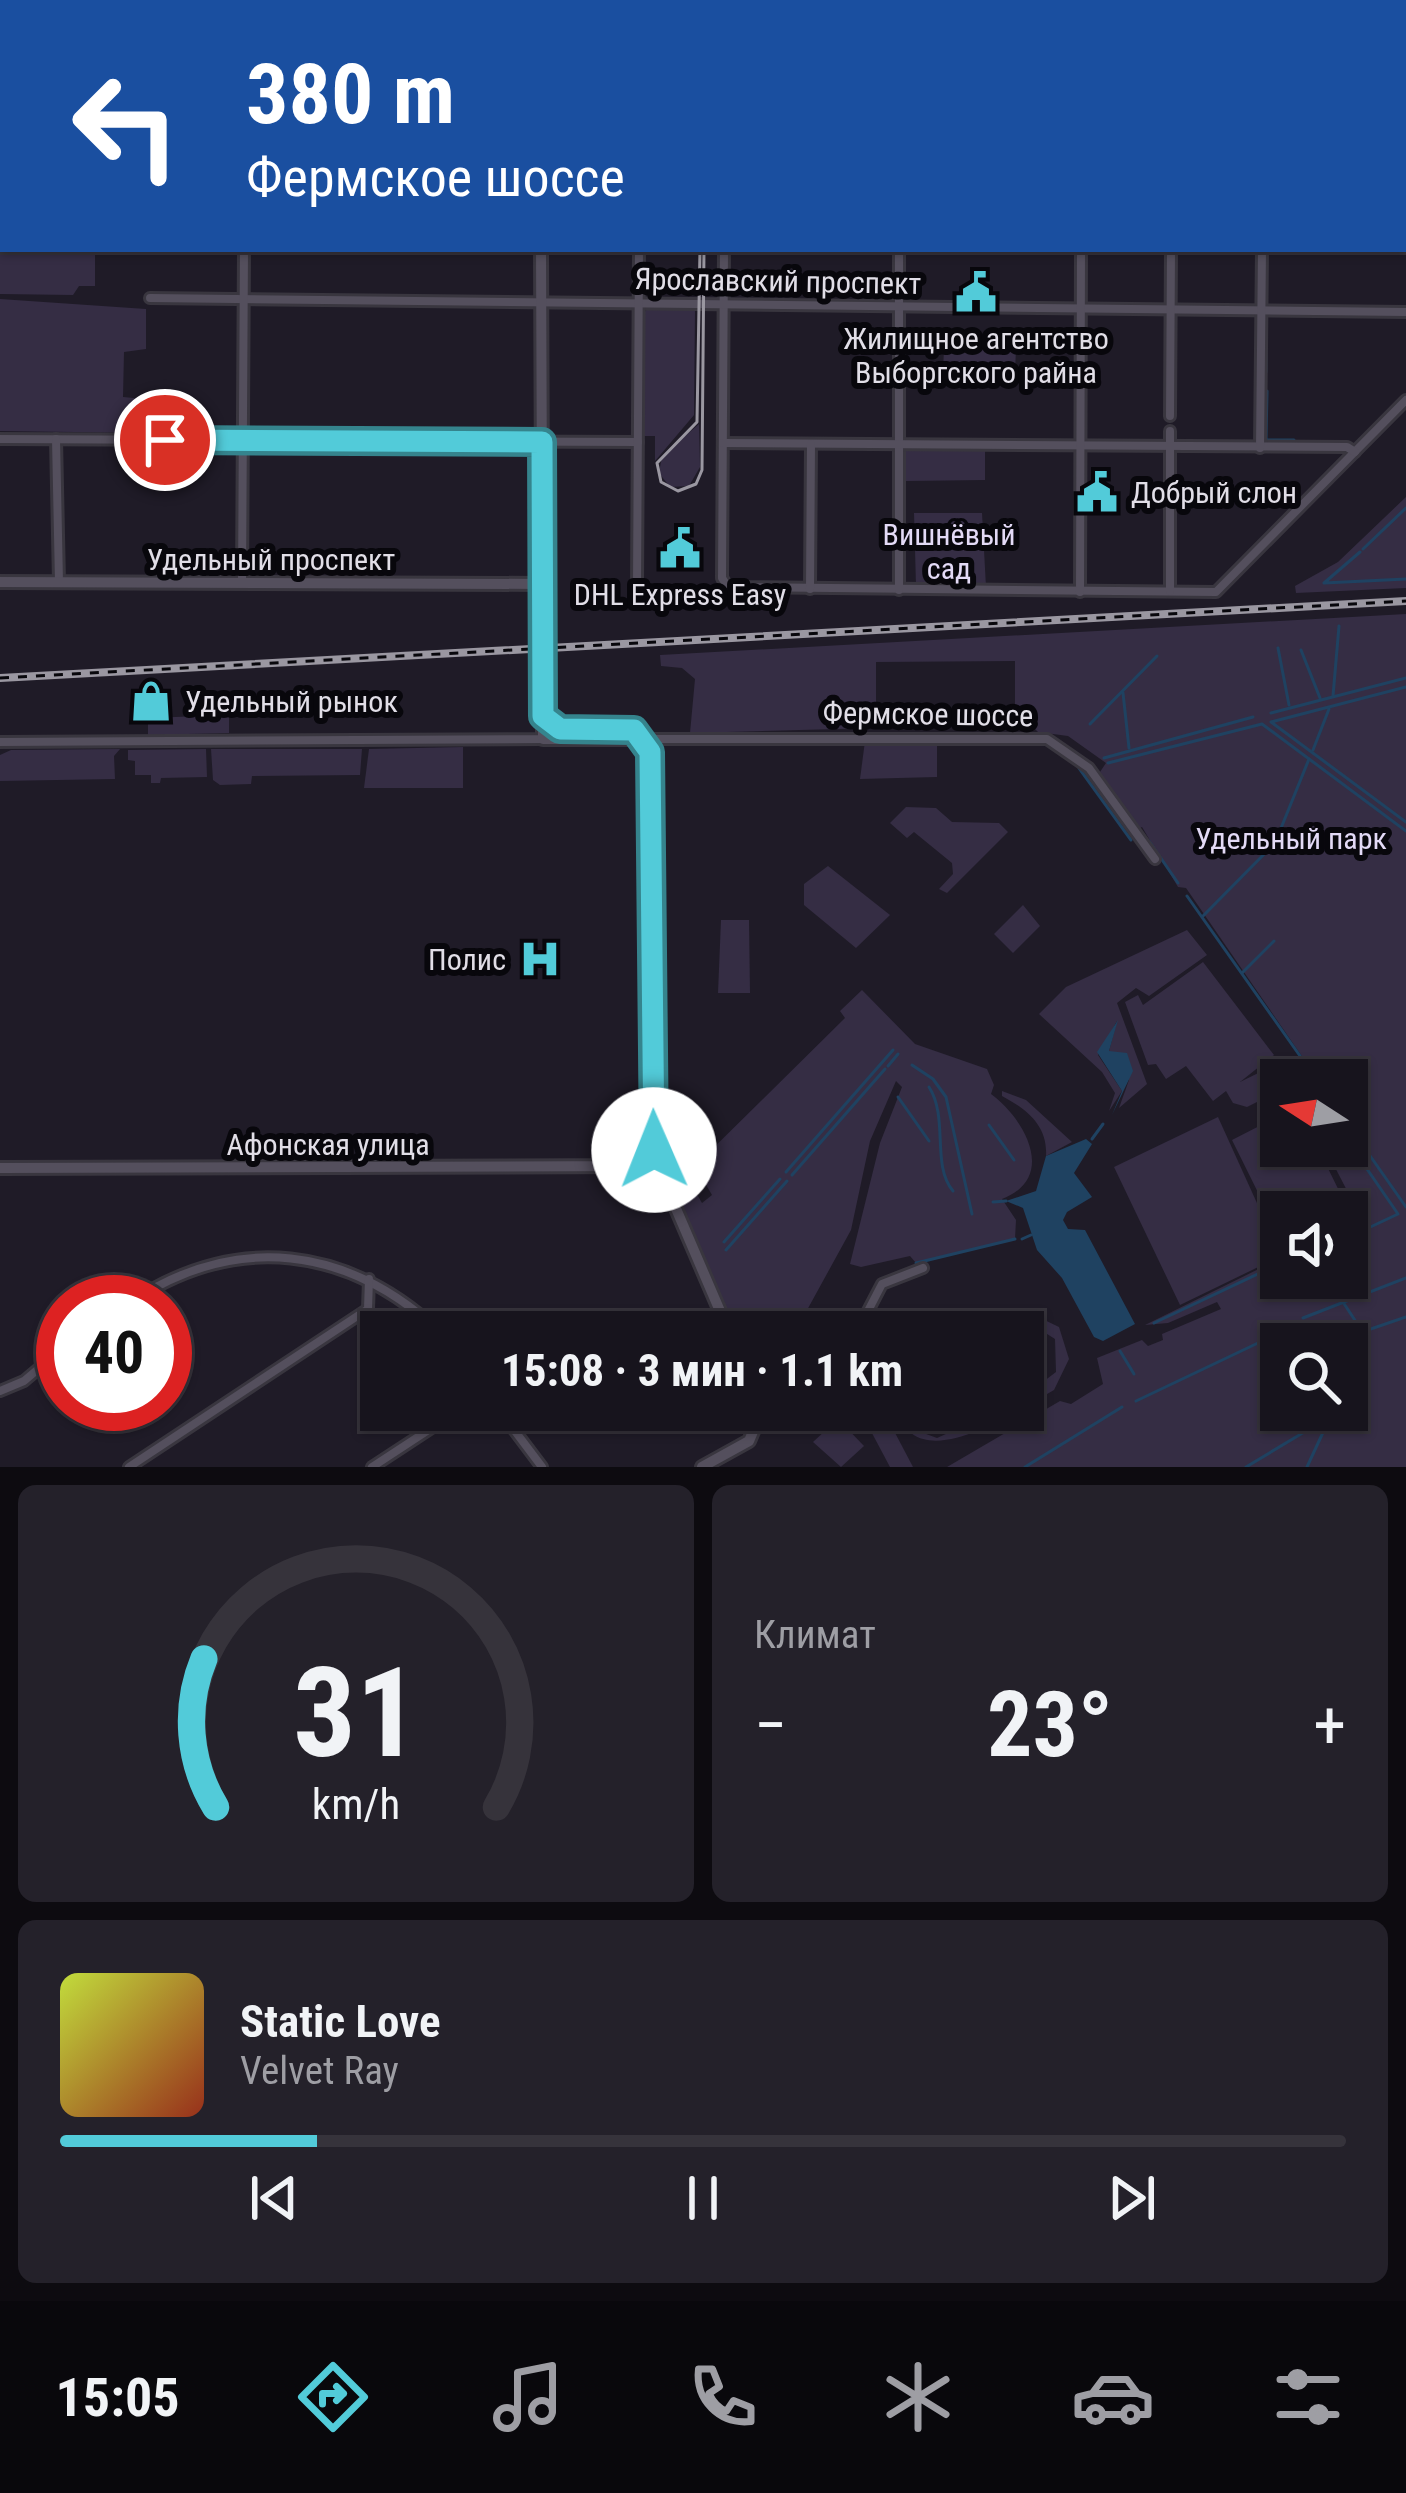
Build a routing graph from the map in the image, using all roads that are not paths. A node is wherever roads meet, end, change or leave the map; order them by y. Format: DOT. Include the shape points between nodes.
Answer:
graph roads {
  1 [pos="244,252"];
  2 [pos="541,252"];
  3 [pos="639,252"];
  4 [pos="724,252"];
  5 [pos="898,252"];
  6 [pos="1081,252"];
  7 [pos="1171,252"];
  8 [pos="1262,252"];
  9 [pos="150,298"];
  10 [pos="244,298"];
  11 [pos="542,302"];
  12 [pos="639,303"];
  13 [pos="724,304"];
  14 [pos="898,306"];
  15 [pos="1081,308"];
  16 [pos="1171,310"];
  17 [pos="1262,310"];
  18 [pos="1406,312"];
  19 [pos="1406,400"];
  20 [pos="1170,416"];
  21 [pos="1170,430"];
  22 [pos="0,439"];
  23 [pos="56,439"];
  24 [pos="243,440"];
  25 [pos="542,442"];
  26 [pos="638,442"];
  27 [pos="723,443"];
  28 [pos="812,444"];
  29 [pos="898,444"];
  30 [pos="1080,445"];
  31 [pos="1170,447"];
  32 [pos="1260,448"];
  33 [pos="1354,452"];
  34 [pos="0,582"];
  35 [pos="59,582"];
  36 [pos="242,583"];
  37 [pos="542,584"];
  38 [pos="637,586"];
  39 [pos="810,589"];
  40 [pos="899,590"];
  41 [pos="1080,592"];
  42 [pos="1170,592"];
  43 [pos="543,716"];
  44 [pos="560,729"];
  45 [pos="543,739"];
  46 [pos="645,739"];
  47 [pos="0,742"];
  48 [pos="1155,859"];
  49 [pos="656,1162"];
  50 [pos="0,1168"];
  51 [pos="923,1268"];
  52 [pos="181,1275"];
  53 [pos="369,1280"];
  54 [pos="411,1311"];
  55 [pos="720,1311"];
  56 [pos="868,1311"];
  57 [pos="36,1371"];
  58 [pos="0,1391"];
  59 [pos="427,1431"];
  60 [pos="515,1431"];
  61 [pos="756,1431"];
  62 [pos="130,1467"];
  63 [pos="372,1467"];
  64 [pos="542,1467"];
  65 [pos="702,1467"];
  1 -- 10 [label="street"];
  2 -- 11 [label="street"];
  3 -- 12 [label="street"];
  4 -- 13 [label="street"];
  5 -- 14 [label="street"];
  6 -- 15 [label="street"];
  7 -- 16 [label="street"];
  8 -- 17 [label="street"];
  9 -- 10 [label="street, Ярославский проспект"];
  10 -- 11 [label="street, Ярославский проспект"];
  10 -- 24 [label="street"];
  11 -- 12 [label="street, Ярославский проспект"];
  11 -- 25 [label="street"];
  12 -- 13 [label="street, Ярославский проспект"];
  12 -- 26 [label="street"];
  13 -- 14 [label="street, Ярославский проспект"];
  13 -- 27 [label="street"];
  14 -- 15 [label="street, Ярославский проспект"];
  14 -- 29 [label="street"];
  15 -- 16 [label="street, Ярославский проспект"];
  15 -- 30 [label="street"];
  16 -- 17 [label="street, Ярославский проспект"];
  16 -- 20 [label="street"];
  17 -- 18 [label="street, Ярославский проспект"];
  17 -- 32 [label="street"];
  19 -- 33 [label="street"];
  21 -- 31 [label="street"];
  22 -- 23 [label="street"];
  23 -- 24 [label="street"];
  23 -- 35 [label="street"];
  24 -- 25 [label="street"];
  24 -- 36 [label="street"];
  25 -- 26 [label="street"];
  25 -- 37 [label="street"];
  26 -- 38 [label="street"];
  27 -- 28 [label="street"];
  27 -- 39 [label="street" via="726,586"];
  28 -- 29 [label="street"];
  28 -- 39 [label="street"];
  29 -- 30 [label="street"];
  29 -- 40 [label="street"];
  30 -- 31 [label="street"];
  30 -- 41 [label="street"];
  31 -- 32 [label="street"];
  31 -- 42 [label="street"];
  32 -- 33 [label="street"];
  33 -- 42 [label="street" via="1220,590"];
  34 -- 35 [label="street, Удельный проспект"];
  35 -- 36 [label="street, Удельный проспект"];
  36 -- 37 [label="street, Удельный проспект"];
  37 -- 43 [label="street"];
  39 -- 40 [label="street"];
  40 -- 41 [label="street"];
  41 -- 42 [label="street"];
  43 -- 44 [label="street"];
  43 -- 45 [label="street"];
  44 -- 45 [label="street, Фермское шоссе"];
  44 -- 46 [label="street, Фермское шоссе" via="634,730"];
  45 -- 46 [label="street, Фермское шоссе"];
  45 -- 47 [label="street, Фермское шоссе"];
  46 -- 48 [label="street, Фермское шоссе" via="1047,739 1089,767"];
  46 -- 49 [label="street"];
  49 -- 50 [label="street, Афонская улица"];
  49 -- 55 [label="street"];
  51 -- 56 [label="street" via="882,1284"];
  52 -- 53 [label="street" via="252,1257"];
  53 -- 54 [label="street"];
  53 -- 62 [label="street" via="368,1309"];
  57 -- 58 [label="street"];
  59 -- 63 [label="street"];
  60 -- 64 [label="street"];
  61 -- 65 [label="street"];
}
